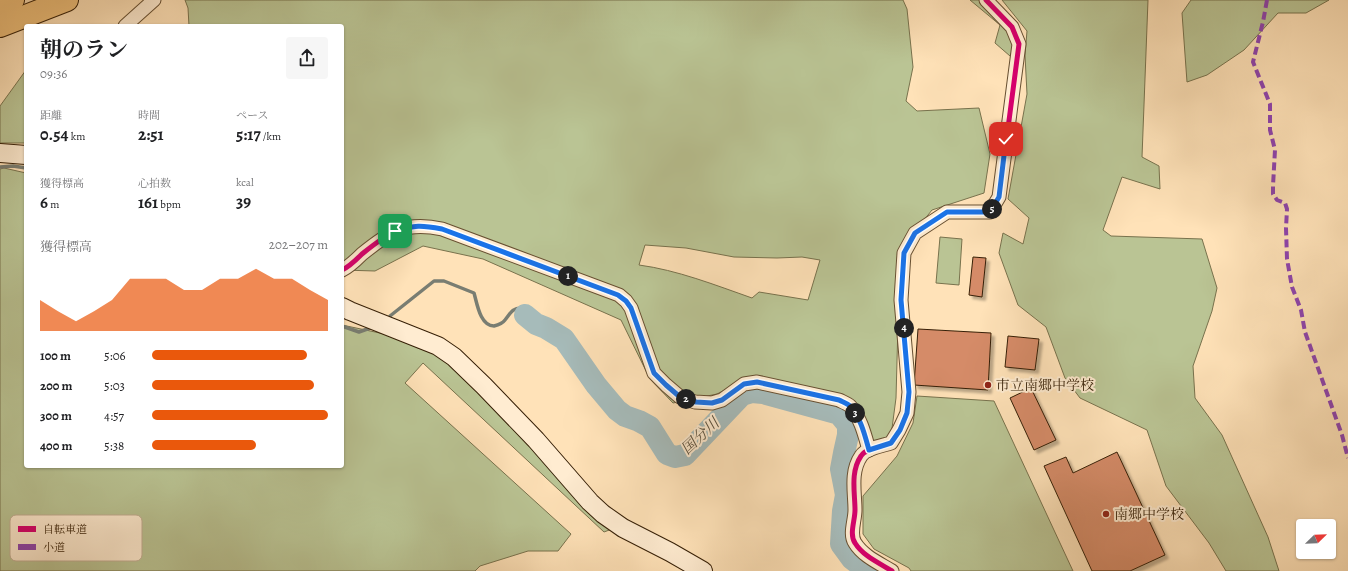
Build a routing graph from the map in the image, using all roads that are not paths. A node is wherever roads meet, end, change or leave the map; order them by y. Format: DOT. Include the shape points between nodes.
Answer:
graph roads {
  1 [pos="13,0"];
  2 [pos="67,0"];
  3 [pos="154,0"];
  4 [pos="986,0"];
  5 [pos="0,5"];
  6 [pos="127,24"];
  7 [pos="0,26"];
  8 [pos="0,154"];
  9 [pos="24,155"];
  10 [pos="344,268"];
  11 [pos="344,308"];
  12 [pos="869,450"];
  13 [pos="703,571"];
  14 [pos="892,571"];
  1 -- 5 [label="highway"];
  2 -- 7 [label="highway"];
  3 -- 6 [label="street"];
  4 -- 12 [label="street" via="1012,27 1019,44 999,197 990,212 947,212 915,233 904,253 901,300 909,392 907,413 891,443"];
  8 -- 9 [label="street"];
  10 -- 12 [label="street" via="395,231 413,226 442,229 618,295 631,308 654,373 680,397 712,403 722,400 744,384 757,382 839,400 850,406 857,417"];
  11 -- 13 [label="street" via="438,346 454,357 526,429 603,514 623,528"];
  12 -- 14 [label="street" via="861,456 855,473 852,536 855,544 867,556"];
}
